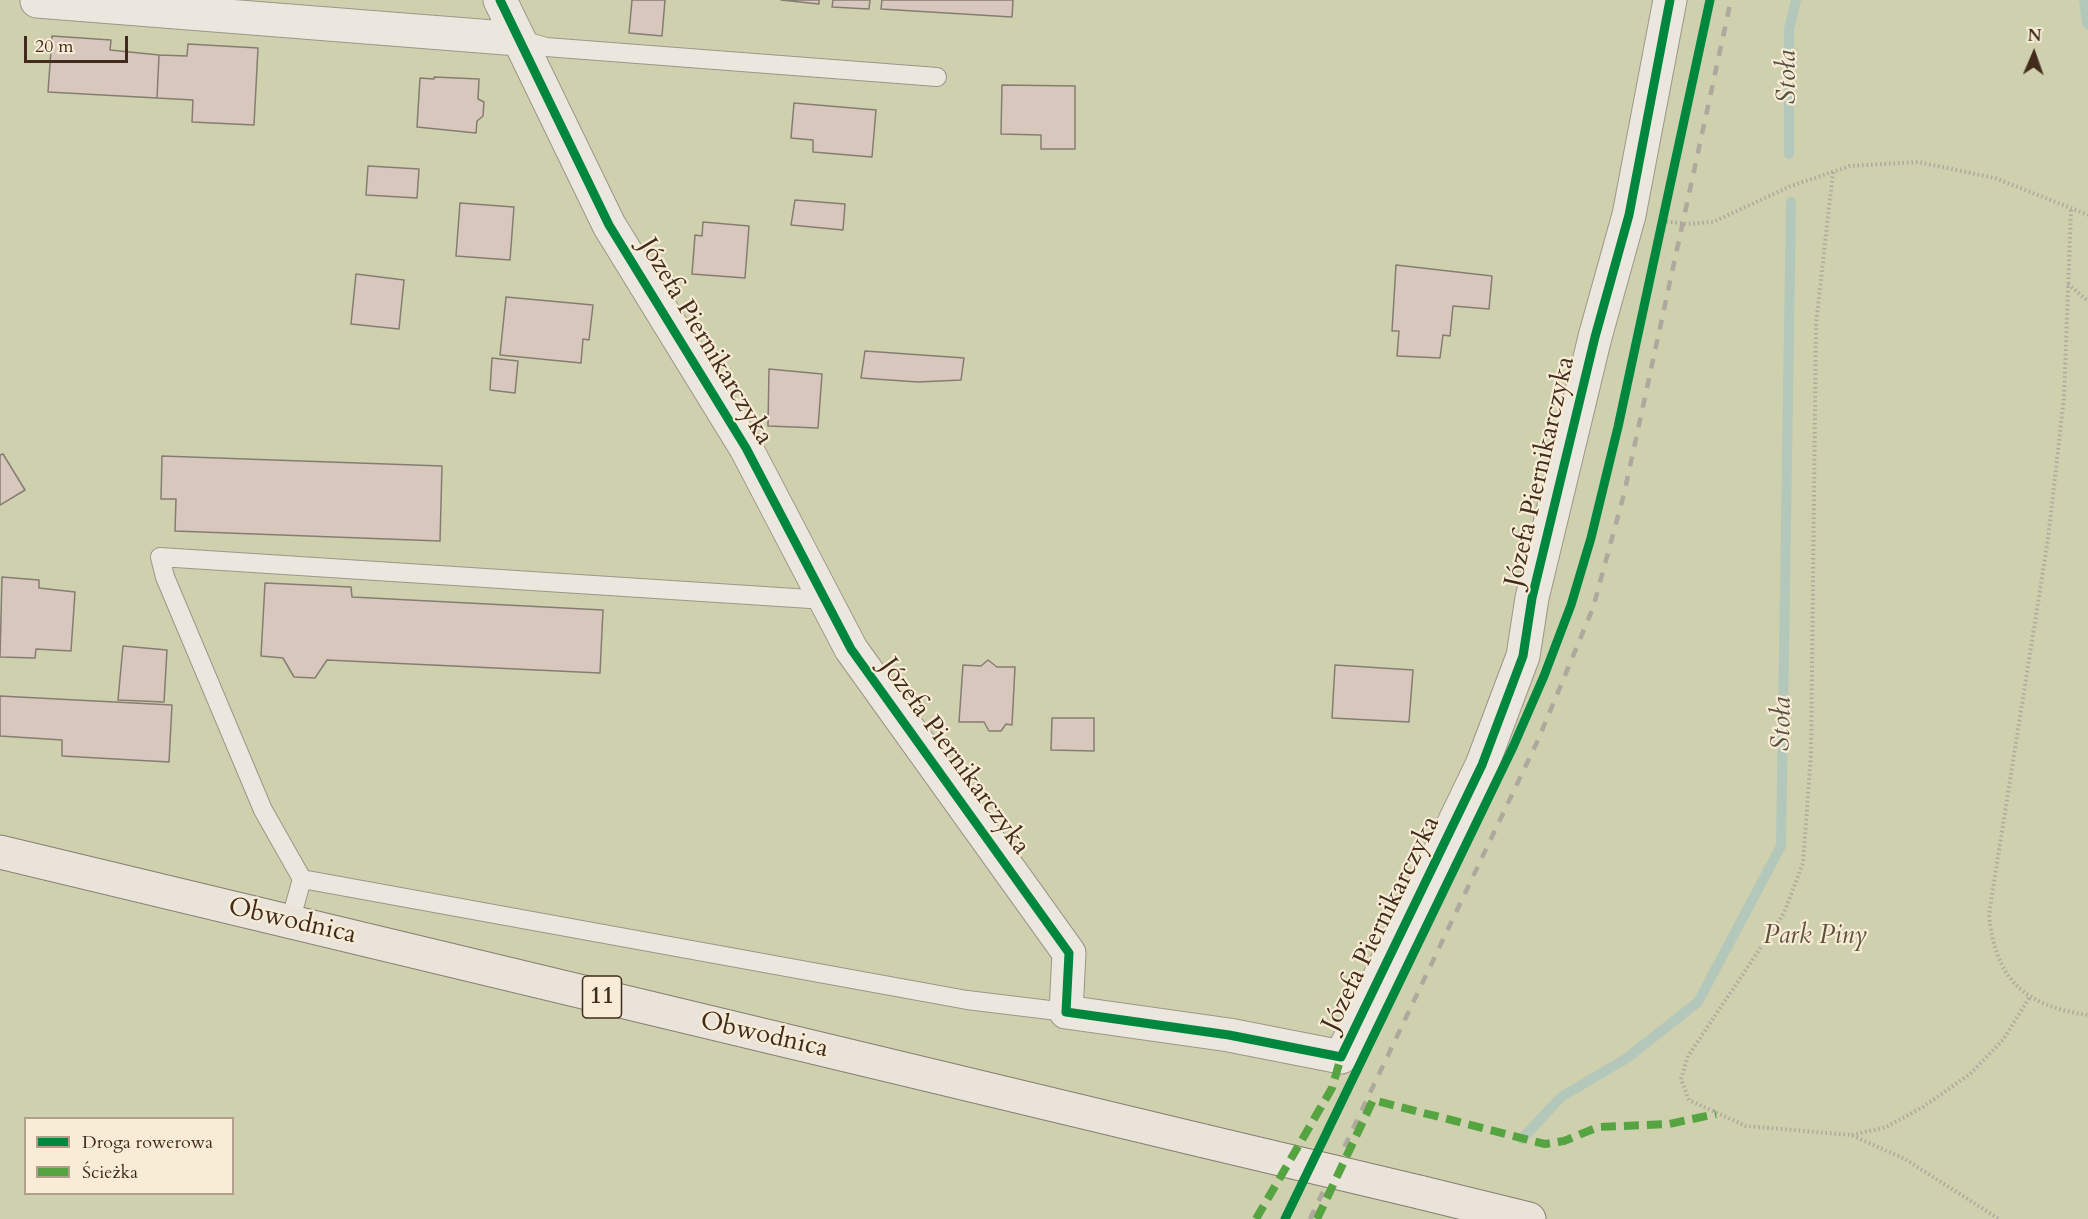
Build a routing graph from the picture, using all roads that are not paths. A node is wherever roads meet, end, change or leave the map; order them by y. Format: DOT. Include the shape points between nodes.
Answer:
graph roads {
  1 [pos="500,0"];
  2 [pos="1670,0"];
  3 [pos="37,1"];
  4 [pos="518,39"];
  5 [pos="937,77"];
  6 [pos="826,600"];
  7 [pos="0,852"];
  8 [pos="302,879"];
  9 [pos="290,922"];
  10 [pos="1066,1012"];
  11 [pos="1529,1219"];
  1 -- 4 [label="street, Józefa Piernikarczyka"];
  2 -- 10 [label="street, Józefa Piernikarczyka" via="1629,215 1595,337 1532,598 1523,656 1482,765 1341,1058 1230,1035"];
  3 -- 4 [label="street"];
  4 -- 5 [label="lane" via="546,47"];
  4 -- 6 [label="street, Józefa Piernikarczyka" via="609,225 746,448"];
  6 -- 8 [label="lane" via="160,557 263,810"];
  6 -- 10 [label="street, Józefa Piernikarczyka" via="851,649 1069,952"];
  7 -- 9 [label="highway, Obwodnica / 11"];
  8 -- 9 [label="lane"];
  8 -- 10 [label="lane" via="967,1000"];
  9 -- 11 [label="highway, Obwodnica / 11, bridge"];
}
